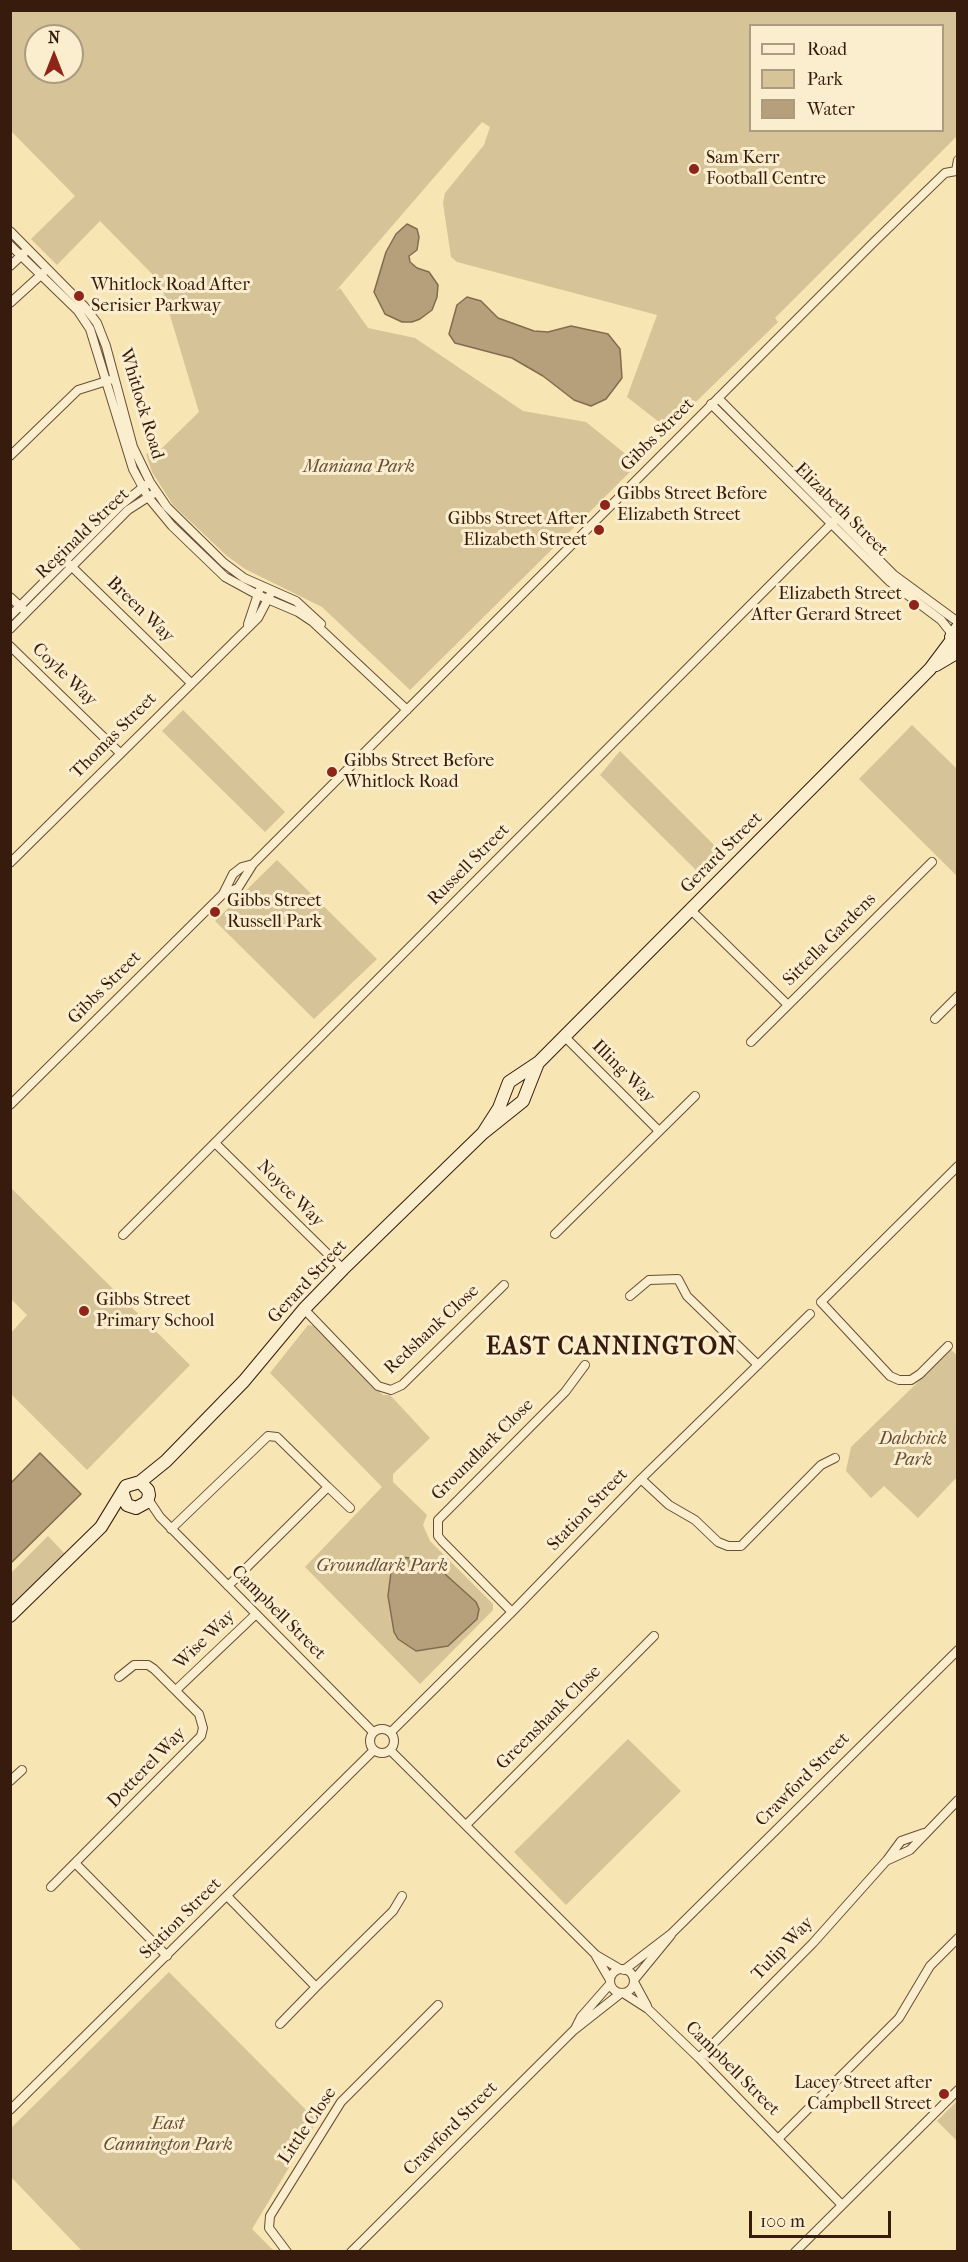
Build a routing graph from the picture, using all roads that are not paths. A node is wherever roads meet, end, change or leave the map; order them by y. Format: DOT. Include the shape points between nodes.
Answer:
graph roads {
  1 [pos="957,160"];
  2 [pos="957,171"];
  3 [pos="10,231"];
  4 [pos="10,245"];
  5 [pos="28,249"];
  6 [pos="21,256"];
  7 [pos="10,266"];
  8 [pos="44,272"];
  9 [pos="10,303"];
  10 [pos="109,380"];
  11 [pos="715,401"];
  12 [pos="10,456"];
  13 [pos="146,484"];
  14 [pos="152,495"];
  15 [pos="834,521"];
  16 [pos="68,563"];
  17 [pos="260,585"];
  18 [pos="272,590"];
  19 [pos="258,595"];
  20 [pos="10,597"];
  21 [pos="269,600"];
  22 [pos="24,609"];
  23 [pos="10,616"];
  24 [pos="957,622"];
  25 [pos="10,629"];
  26 [pos="243,632"];
  27 [pos="334,641"];
  28 [pos="955,641"];
  29 [pos="10,646"];
  30 [pos="191,683"];
  31 [pos="407,710"];
  32 [pos="120,753"];
  33 [pos="932,861"];
  34 [pos="10,863"];
  35 [pos="253,864"];
  36 [pos="223,894"];
  37 [pos="690,910"];
  38 [pos="957,996"];
  39 [pos="788,1005"];
  40 [pos="935,1019"];
  41 [pos="564,1036"];
  42 [pos="751,1042"];
  43 [pos="539,1062"];
  44 [pos="695,1096"];
  45 [pos="10,1105"];
  46 [pos="659,1131"];
  47 [pos="483,1133"];
  48 [pos="215,1143"];
  49 [pos="957,1166"];
  50 [pos="555,1234"];
  51 [pos="123,1235"];
  52 [pos="343,1269"];
  53 [pos="504,1285"];
  54 [pos="630,1296"];
  55 [pos="304,1310"];
  56 [pos="810,1314"];
  57 [pos="948,1346"];
  58 [pos="585,1365"];
  59 [pos="758,1365"];
  60 [pos="835,1458"];
  61 [pos="641,1479"];
  62 [pos="328,1487"];
  63 [pos="123,1494"];
  64 [pos="142,1497"];
  65 [pos="350,1508"];
  66 [pos="101,1527"];
  67 [pos="171,1528"];
  68 [pos="228,1586"];
  69 [pos="513,1612"];
  70 [pos="256,1614"];
  71 [pos="10,1616"];
  72 [pos="654,1636"];
  73 [pos="957,1650"];
  74 [pos="119,1677"];
  75 [pos="176,1690"];
  76 [pos="373,1732"];
  77 [pos="391,1732"];
  78 [pos="374,1750"];
  79 [pos="390,1750"];
  80 [pos="22,1770"];
  81 [pos="10,1781"];
  82 [pos="957,1800"];
  83 [pos="468,1824"];
  84 [pos="76,1864"];
  85 [pos="51,1887"];
  86 [pos="227,1896"];
  87 [pos="402,1896"];
  88 [pos="671,1934"];
  89 [pos="957,1938"];
  90 [pos="596,1955"];
  91 [pos="167,1956"];
  92 [pos="622,1969"];
  93 [pos="634,1981"];
  94 [pos="610,1982"];
  95 [pos="316,1987"];
  96 [pos="622,1993"];
  97 [pos="438,2005"];
  98 [pos="648,2009"];
  99 [pos="280,2024"];
  100 [pos="574,2030"];
  101 [pos="699,2058"];
  102 [pos="957,2090"];
  103 [pos="10,2110"];
  104 [pos="778,2139"];
  105 [pos="842,2205"];
  106 [pos="288,2252"];
  107 [pos="351,2252"];
  108 [pos="795,2252"];
  1 -- 2 [label="street, Gibbs Street"];
  2 -- 11 [label="street, Gibbs Street" via="945,173"];
  3 -- 5 [label="street, Whitlock Road"];
  4 -- 6 [label="street, Whitlock Road"];
  5 -- 6 [label="street"];
  5 -- 8 [label="street, Whitlock Road"];
  6 -- 7 [label="street"];
  6 -- 8 [label="street, Whitlock Road"];
  8 -- 9 [label="street"];
  8 -- 10 [label="street, Whitlock Road" via="84,319"];
  10 -- 12 [label="street" via="78,390"];
  10 -- 13 [label="street, Whitlock Road" via="126,450"];
  11 -- 15 [label="street, Elizabeth Street"];
  11 -- 31 [label="street, Gibbs Street"];
  13 -- 14 [label="street, Whitlock Road"];
  13 -- 16 [label="street, Reginald Street"];
  14 -- 16 [label="street, Reginald Street" via="128,510"];
  14 -- 17 [label="street, Whitlock Road" via="224,563"];
  14 -- 19 [label="street, Whitlock Road" via="172,526 225,577"];
  15 -- 24 [label="street, Elizabeth Street" via="894,575"];
  15 -- 28 [label="street, Elizabeth Street" via="890,581 940,620"];
  15 -- 48 [label="street, Russell Street"];
  16 -- 22 [label="street, Reginald Street"];
  16 -- 30 [label="street, Breen Way"];
  17 -- 18 [label="street, Whitlock Road"];
  17 -- 19 [label="street, Thomas Street"];
  18 -- 21 [label="street, Thomas Street"];
  18 -- 27 [label="street, Whitlock Road" via="307,609"];
  19 -- 21 [label="street, Whitlock Road"];
  19 -- 26 [label="street, Thomas Street"];
  20 -- 22 [label="street"];
  21 -- 26 [label="street, Thomas Street"];
  21 -- 27 [label="street, Whitlock Road" via="298,612"];
  22 -- 23 [label="street, Reginald Street"];
  22 -- 25 [label="street, Reginald Street"];
  26 -- 30 [label="street, Thomas Street"];
  27 -- 31 [label="street, Whitlock Road"];
  28 -- 37 [label="street, Gerard Street"];
  29 -- 32 [label="street, Coyle Way"];
  30 -- 32 [label="street, Thomas Street"];
  31 -- 35 [label="street, Gibbs Street"];
  32 -- 34 [label="street, Thomas Street"];
  33 -- 39 [label="street, Sittella Gardens"];
  35 -- 36 [label="street, Gibbs Street" via="238,888"];
  35 -- 36 [label="street, Gibbs Street" via="232,874"];
  36 -- 45 [label="street, Gibbs Street"];
  37 -- 39 [label="street"];
  37 -- 41 [label="street, Gerard Street"];
  38 -- 40 [label="street"];
  39 -- 42 [label="street, Sittella Gardens"];
  41 -- 43 [label="street, Gerard Street"];
  41 -- 46 [label="street, Illing Way"];
  43 -- 47 [label="street, Gerard Street" via="523,1101"];
  43 -- 47 [label="street, Gerard Street" via="506,1086 499,1108"];
  44 -- 46 [label="street"];
  46 -- 50 [label="street"];
  47 -- 52 [label="street, Gerard Street"];
  48 -- 51 [label="street, Russell Street"];
  48 -- 52 [label="street, Noyce Way"];
  49 -- 57 [label="street" via="821,1302 898,1380 911,1380 920,1374"];
  52 -- 55 [label="street, Gerard Street"];
  53 -- 55 [label="street, Redshank Close" via="402,1384 391,1390 378,1386"];
  54 -- 59 [label="street" via="649,1280 678,1279 687,1296"];
  55 -- 64 [label="street, Gerard Street" via="244,1381 166,1461"];
  56 -- 59 [label="street, Station Street"];
  58 -- 69 [label="street, Groundlark Close" via="565,1392 438,1520 442,1541"];
  59 -- 61 [label="street, Station Street"];
  60 -- 61 [label="street" via="821,1465 741,1546 718,1542"];
  61 -- 69 [label="street, Station Street"];
  62 -- 65 [label="street"];
  62 -- 67 [label="street" via="277,1437 268,1436"];
  62 -- 68 [label="street"];
  63 -- 64 [label="street" via="124,1501"];
  63 -- 64 [label="street" via="129,1484"];
  63 -- 66 [label="street, Gerard Street"];
  64 -- 66 [label="street, Gerard Street"];
  64 -- 67 [label="street, Campbell Street"];
  66 -- 71 [label="street, Gerard Street"];
  67 -- 68 [label="street, Campbell Street"];
  68 -- 70 [label="street, Campbell Street"];
  69 -- 77 [label="street, Station Street"];
  70 -- 75 [label="street, Wise Way"];
  70 -- 76 [label="street, Campbell Street"];
  72 -- 83 [label="street, Greenshank Close"];
  73 -- 88 [label="street, Crawford Street"];
  74 -- 75 [label="street, Dotterel Way" via="134,1665 148,1665"];
  75 -- 84 [label="street, Dotterel Way" via="202,1721 201,1736"];
  76 -- 77 [label="street" via="385,1728"];
  76 -- 78 [label="street" via="370,1738"];
  77 -- 79 [label="street" via="395,1738"];
  78 -- 79 [label="street"];
  78 -- 86 [label="street, Station Street"];
  79 -- 83 [label="street"];
  80 -- 81 [label="street"];
  82 -- 101 [label="street, Tulip Way" via="924,1833 901,1841 813,1943"];
  83 -- 90 [label="street"];
  84 -- 85 [label="street, Dotterel Way"];
  84 -- 91 [label="street"];
  86 -- 91 [label="street, Station Street"];
  86 -- 95 [label="street"];
  87 -- 95 [label="street" via="393,1911"];
  88 -- 92 [label="street, Crawford Street"];
  88 -- 93 [label="street, Crawford Street"];
  89 -- 104 [label="street" via="930,1966 899,2018"];
  90 -- 92 [label="street"];
  90 -- 94 [label="street"];
  91 -- 103 [label="street, Station Street"];
  92 -- 93 [label="street" via="631,1973"];
  92 -- 94 [label="street" via="613,1973"];
  93 -- 96 [label="street" via="631,1990"];
  93 -- 98 [label="street, Campbell Street"];
  94 -- 96 [label="street" via="614,1991"];
  94 -- 100 [label="street, Crawford Street"];
  95 -- 99 [label="street"];
  96 -- 98 [label="street, Campbell Street"];
  96 -- 100 [label="street, Crawford Street"];
  97 -- 106 [label="street, Little Close" via="341,2102 270,2216 269,2228"];
  98 -- 101 [label="street, Campbell Street"];
  100 -- 107 [label="street, Crawford Street"];
  101 -- 104 [label="street, Campbell Street"];
  102 -- 105 [label="street"];
  104 -- 105 [label="street, Campbell Street"];
  105 -- 108 [label="street"];
}
